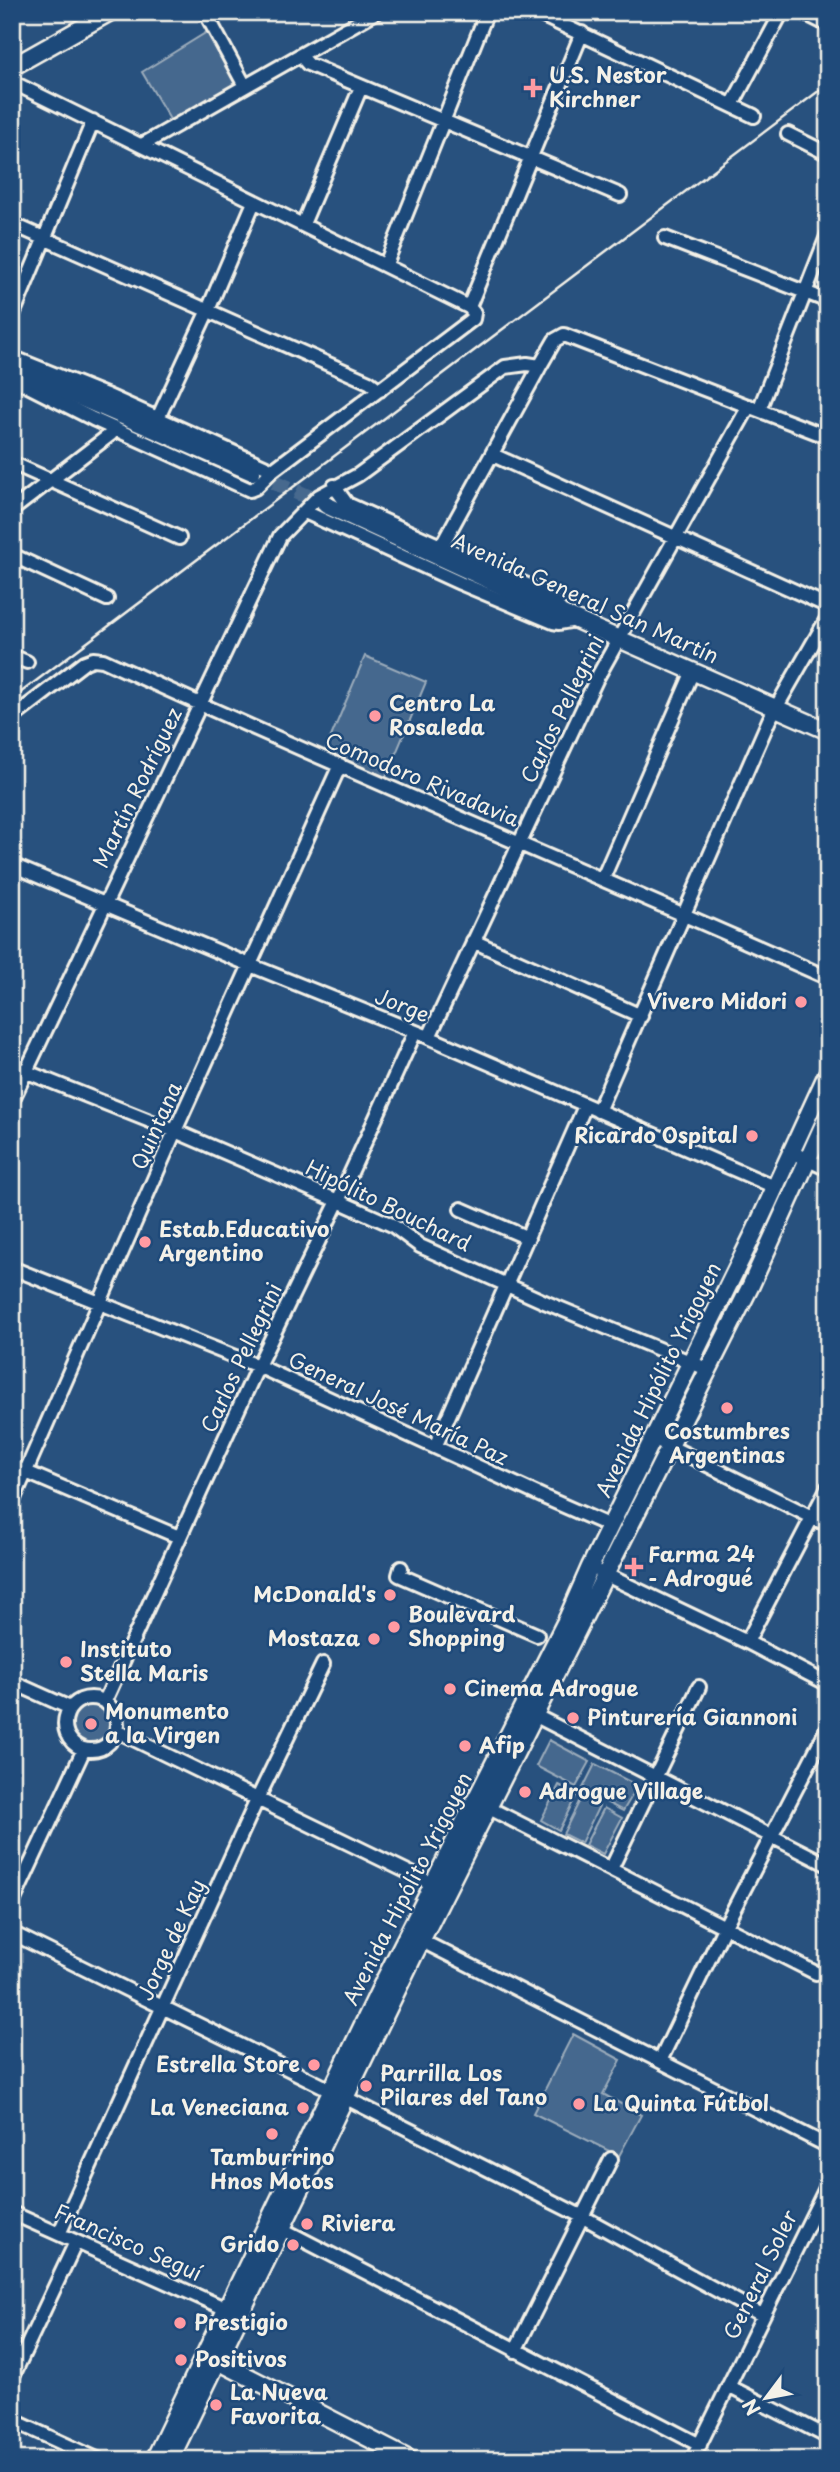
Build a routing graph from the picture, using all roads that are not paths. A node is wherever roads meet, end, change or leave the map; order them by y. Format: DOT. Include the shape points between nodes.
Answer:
graph roads {
  1 [pos="110,12"];
  2 [pos="205,12"];
  3 [pos="376,12"];
  4 [pos="487,12"];
  5 [pos="535,12"];
  6 [pos="782,12"];
  7 [pos="802,12"];
  8 [pos="828,25"];
  9 [pos="582,33"];
  10 [pos="300,55"];
  11 [pos="12,67"];
  12 [pos="12,82"];
  13 [pos="245,86"];
  14 [pos="361,87"];
  15 [pos="732,105"];
  16 [pos="754,116"];
  17 [pos="93,121"];
  18 [pos="443,121"];
  19 [pos="788,134"];
  20 [pos="142,145"];
  21 [pos="828,154"];
  22 [pos="530,156"];
  23 [pos="620,195"];
  24 [pos="254,202"];
  25 [pos="12,224"];
  26 [pos="303,224"];
  27 [pos="828,234"];
  28 [pos="665,238"];
  29 [pos="45,239"];
  30 [pos="386,264"];
  31 [pos="806,293"];
  32 [pos="828,301"];
  33 [pos="208,310"];
  34 [pos="471,313"];
  35 [pos="12,317"];
  36 [pos="12,357"];
  37 [pos="536,365"];
  38 [pos="12,368"];
  39 [pos="12,378"];
  40 [pos="380,390"];
  41 [pos="754,408"];
  42 [pos="158,418"];
  43 [pos="116,428"];
  44 [pos="828,437"];
  45 [pos="493,455"];
  46 [pos="12,463"];
  47 [pos="273,470"];
  48 [pos="257,476"];
  49 [pos="52,480"];
  50 [pos="334,486"];
  51 [pos="315,506"];
  52 [pos="12,510"];
  53 [pos="674,536"];
  54 [pos="179,538"];
  55 [pos="442,545"];
  56 [pos="12,555"];
  57 [pos="107,599"];
  58 [pos="828,606"];
  59 [pos="569,617"];
  60 [pos="828,617"];
  61 [pos="618,638"];
  62 [pos="12,656"];
  63 [pos="27,662"];
  64 [pos="693,671"];
  65 [pos="199,704"];
  66 [pos="775,707"];
  67 [pos="12,718"];
  68 [pos="828,731"];
  69 [pos="340,765"];
  70 [pos="520,843"];
  71 [pos="12,865"];
  72 [pos="603,878"];
  73 [pos="104,902"];
  74 [pos="685,915"];
  75 [pos="473,942"];
  76 [pos="250,965"];
  77 [pos="828,978"];
  78 [pos="641,1016"];
  79 [pos="415,1031"];
  80 [pos="429,1037"];
  81 [pos="12,1066"];
  82 [pos="25,1071"];
  83 [pos="828,1072"];
  84 [pos="12,1101"];
  85 [pos="592,1109"];
  86 [pos="828,1115"];
  87 [pos="175,1131"];
  88 [pos="791,1152"];
  89 [pos="807,1159"];
  90 [pos="828,1169"];
  91 [pos="775,1187"];
  92 [pos="338,1200"];
  93 [pos="461,1209"];
  94 [pos="528,1238"];
  95 [pos="12,1268"];
  96 [pos="508,1284"];
  97 [pos="100,1303"];
  98 [pos="692,1363"];
  99 [pos="258,1366"];
  100 [pos="708,1369"];
  101 [pos="653,1438"];
  102 [pos="435,1447"];
  103 [pos="668,1447"];
  104 [pos="12,1466"];
  105 [pos="26,1472"];
  106 [pos="828,1487"];
  107 [pos="12,1503"];
  108 [pos="813,1518"];
  109 [pos="828,1525"];
  110 [pos="610,1526"];
  111 [pos="179,1537"];
  112 [pos="401,1568"];
  113 [pos="597,1571"];
  114 [pos="537,1635"];
  115 [pos="747,1642"];
  116 [pos="323,1664"];
  117 [pos="12,1682"];
  118 [pos="828,1684"];
  119 [pos="699,1687"];
  120 [pos="105,1702"];
  121 [pos="70,1709"];
  122 [pos="536,1716"];
  123 [pos="828,1727"];
  124 [pos="117,1731"];
  125 [pos="84,1749"];
  126 [pos="656,1776"];
  127 [pos="257,1800"];
  128 [pos="488,1808"];
  129 [pos="772,1838"];
  130 [pos="828,1865"];
  131 [pos="611,1869"];
  132 [pos="440,1888"];
  133 [pos="12,1904"];
  134 [pos="724,1928"];
  135 [pos="12,1933"];
  136 [pos="415,1937"];
  137 [pos="816,1973"];
  138 [pos="162,2007"];
  139 [pos="660,2061"];
  140 [pos="338,2093"];
  141 [pos="828,2146"];
  142 [pos="611,2159"];
  143 [pos="828,2184"];
  144 [pos="12,2213"];
  145 [pos="583,2217"];
  146 [pos="280,2228"];
  147 [pos="59,2234"];
  148 [pos="76,2242"];
  149 [pos="234,2312"];
  150 [pos="762,2315"];
  151 [pos="515,2351"];
  152 [pos="211,2357"];
  153 [pos="12,2378"];
  154 [pos="728,2386"];
  155 [pos="12,2420"];
  156 [pos="828,2437"];
  157 [pos="700,2445"];
  158 [pos="99,2460"];
  159 [pos="154,2460"];
  160 [pos="170,2460"];
  161 [pos="411,2460"];
  162 [pos="692,2460"];
  1 -- 11 [label="main road"];
  2 -- 13 [label="street"];
  3 -- 10 [label="street"];
  4 -- 18 [label="street"];
  5 -- 9 [label="street"];
  6 -- 15 [label="street"];
  7 -- 8 [label="street"];
  9 -- 15 [label="street"];
  9 -- 22 [label="street"];
  10 -- 13 [label="street"];
  10 -- 14 [label="street" via="308,64"];
  12 -- 17 [label="street"];
  13 -- 20 [label="street"];
  14 -- 18 [label="street"];
  14 -- 26 [label="street"];
  15 -- 16 [label="street"];
  17 -- 20 [label="street"];
  17 -- 29 [label="street"];
  18 -- 22 [label="street"];
  18 -- 30 [label="street"];
  19 -- 21 [label="street"];
  20 -- 24 [label="street"];
  22 -- 23 [label="street"];
  22 -- 34 [label="street"];
  24 -- 26 [label="street"];
  24 -- 33 [label="street"];
  25 -- 29 [label="street"];
  26 -- 30 [label="street"];
  27 -- 31 [label="street, Carlos Pellegrini"];
  28 -- 31 [label="street"];
  29 -- 33 [label="street"];
  29 -- 35 [label="street"];
  30 -- 34 [label="street"];
  31 -- 32 [label="street"];
  31 -- 41 [label="street, Carlos Pellegrini"];
  33 -- 40 [label="street"];
  33 -- 42 [label="street"];
  34 -- 40 [label="street"];
  36 -- 42 [label="street"];
  37 -- 41 [label="street" via="564,335"];
  37 -- 45 [label="street"];
  37 -- 50 [label="street, Martín Rodríguez" via="505,368 358,475"];
  38 -- 48 [label="main road"];
  39 -- 43 [label="street"];
  40 -- 47 [label="street"];
  41 -- 44 [label="street"];
  41 -- 53 [label="street, Carlos Pellegrini"];
  42 -- 47 [label="street"];
  43 -- 48 [label="street" via="250,490 256,488"];
  43 -- 49 [label="street"];
  45 -- 53 [label="street"];
  45 -- 55 [label="street"];
  46 -- 49 [label="street"];
  47 -- 48 [label="street"];
  49 -- 52 [label="street"];
  49 -- 54 [label="street"];
  50 -- 51 [label="street, Martín Rodríguez"];
  50 -- 55 [label="street" via="347,504"];
  51 -- 59 [label="main road, Avenida General San Martín"];
  51 -- 65 [label="street, Martín Rodríguez" via="286,528 275,544"];
  53 -- 58 [label="street"];
  53 -- 61 [label="street, Carlos Pellegrini"];
  55 -- 59 [label="street" via="545,593"];
  56 -- 57 [label="street"];
  59 -- 61 [label="main road, Avenida General San Martín"];
  60 -- 66 [label="street"];
  61 -- 64 [label="main road, Avenida General San Martín"];
  61 -- 70 [label="street, Carlos Pellegrini"];
  62 -- 63 [label="street"];
  64 -- 66 [label="main road, Avenida General San Martín"];
  64 -- 72 [label="street"];
  65 -- 67 [label="street, Comodoro Rivadavia" via="93,659"];
  65 -- 69 [label="street, Comodoro Rivadavia"];
  65 -- 73 [label="street, Martín Rodríguez"];
  66 -- 68 [label="main road, Avenida General San Martín"];
  66 -- 74 [label="street"];
  69 -- 70 [label="street, Comodoro Rivadavia"];
  69 -- 76 [label="street, Quintana"];
  70 -- 72 [label="street, Comodoro Rivadavia"];
  70 -- 75 [label="street, Carlos Pellegrini"];
  71 -- 73 [label="street, Jorge"];
  72 -- 74 [label="street, Comodoro Rivadavia"];
  73 -- 76 [label="street, Jorge"];
  73 -- 82 [label="street, Martín Rodríguez"];
  74 -- 77 [label="street, Comodoro Rivadavia"];
  74 -- 78 [label="street"];
  75 -- 78 [label="street"];
  75 -- 80 [label="street, Carlos Pellegrini"];
  76 -- 79 [label="street, Jorge"];
  76 -- 87 [label="street, Quintana"];
  78 -- 85 [label="street"];
  79 -- 80 [label="street, Jorge"];
  79 -- 92 [label="street, Carlos Pellegrini"];
  80 -- 85 [label="street, Jorge"];
  81 -- 82 [label="street, Hipólito Bouchard"];
  82 -- 84 [label="street, Martín Rodríguez"];
  82 -- 87 [label="street, Hipólito Bouchard"];
  83 -- 88 [label="main road, Avenida Hipólito Yrigoyen"];
  85 -- 91 [label="street, Jorge"];
  85 -- 94 [label="street"];
  86 -- 89 [label="main road, Avenida Hipólito Yrigoyen"];
  87 -- 92 [label="street, Hipólito Bouchard"];
  87 -- 97 [label="street, Quintana"];
  88 -- 89 [label="street"];
  88 -- 91 [label="main road, Avenida Hipólito Yrigoyen"];
  89 -- 90 [label="street"];
  89 -- 100 [label="main road, Avenida Hipólito Yrigoyen"];
  91 -- 98 [label="main road, Avenida Hipólito Yrigoyen"];
  92 -- 96 [label="street, Hipólito Bouchard" via="392,1225 420,1245"];
  92 -- 99 [label="street, Carlos Pellegrini"];
  93 -- 94 [label="street"];
  94 -- 96 [label="street"];
  95 -- 97 [label="street, General José María Paz"];
  96 -- 98 [label="street, Hipólito Bouchard"];
  96 -- 102 [label="street"];
  97 -- 99 [label="street, General José María Paz"];
  97 -- 105 [label="street, Quintana"];
  98 -- 100 [label="street, Hipólito Bouchard"];
  98 -- 101 [label="main road, Avenida Hipólito Yrigoyen"];
  99 -- 102 [label="street, General José María Paz"];
  99 -- 111 [label="street, Carlos Pellegrini"];
  100 -- 103 [label="main road, Avenida Hipólito Yrigoyen"];
  101 -- 103 [label="street"];
  101 -- 110 [label="main road, Avenida Hipólito Yrigoyen"];
  102 -- 110 [label="street, General José María Paz"];
  103 -- 108 [label="street"];
  103 -- 113 [label="main road, Avenida Hipólito Yrigoyen"];
  104 -- 105 [label="street"];
  105 -- 107 [label="street, Quintana"];
  105 -- 111 [label="street"];
  106 -- 108 [label="street"];
  108 -- 109 [label="street"];
  108 -- 115 [label="street"];
  110 -- 113 [label="main road, Avenida Hipólito Yrigoyen"];
  111 -- 120 [label="street, Carlos Pellegrini"];
  112 -- 114 [label="street" via="398,1575"];
  113 -- 115 [label="street"];
  113 -- 122 [label="main road, Avenida Hipólito Yrigoyen"];
  113 -- 132 [label="main road, Avenida Hipólito Yrigoyen" via="568,1617"];
  115 -- 118 [label="street"];
  116 -- 127 [label="street, Jorge de Kay"];
  117 -- 121 [label="street"];
  119 -- 126 [label="street"];
  120 -- 121 [label="street" via="82,1699"];
  120 -- 124 [label="street" via="116,1714"];
  121 -- 125 [label="street" via="65,1722 68,1736"];
  122 -- 126 [label="street"];
  122 -- 128 [label="main road, Avenida Hipólito Yrigoyen"];
  123 -- 129 [label="street"];
  124 -- 125 [label="street" via="100,1749"];
  124 -- 127 [label="street"];
  125 -- 133 [label="street"];
  126 -- 129 [label="street"];
  126 -- 131 [label="street"];
  127 -- 132 [label="street"];
  127 -- 138 [label="street, Jorge de Kay"];
  128 -- 131 [label="street"];
  128 -- 132 [label="main road, Avenida Hipólito Yrigoyen"];
  129 -- 130 [label="street"];
  129 -- 134 [label="street"];
  131 -- 134 [label="street"];
  132 -- 136 [label="main road, Avenida Hipólito Yrigoyen"];
  134 -- 137 [label="street"];
  134 -- 139 [label="street"];
  135 -- 138 [label="street"];
  136 -- 139 [label="street"];
  136 -- 140 [label="main road, Avenida Hipólito Yrigoyen"];
  138 -- 140 [label="street"];
  138 -- 147 [label="street, Jorge de Kay"];
  139 -- 141 [label="street"];
  140 -- 145 [label="street"];
  140 -- 146 [label="main road, Avenida Hipólito Yrigoyen"];
  140 -- 149 [label="main road, Avenida Hipólito Yrigoyen"];
  142 -- 145 [label="street"];
  143 -- 150 [label="street, General Soler"];
  144 -- 147 [label="street, Francisco Seguí"];
  145 -- 150 [label="street"];
  145 -- 151 [label="street"];
  146 -- 149 [label="main road, Avenida Hipólito Yrigoyen"];
  146 -- 151 [label="street"];
  147 -- 148 [label="street, Francisco Seguí"];
  148 -- 149 [label="street, Francisco Seguí"];
  148 -- 153 [label="street"];
  149 -- 152 [label="main road, Avenida Hipólito Yrigoyen"];
  150 -- 154 [label="street, General Soler"];
  151 -- 157 [label="street"];
  152 -- 159 [label="main road, Avenida Hipólito Yrigoyen"];
  152 -- 160 [label="main road, Avenida Hipólito Yrigoyen"];
  152 -- 161 [label="main road"];
  154 -- 156 [label="street"];
  154 -- 157 [label="street, General Soler"];
  155 -- 158 [label="street"];
  157 -- 162 [label="street, General Soler"];
}
